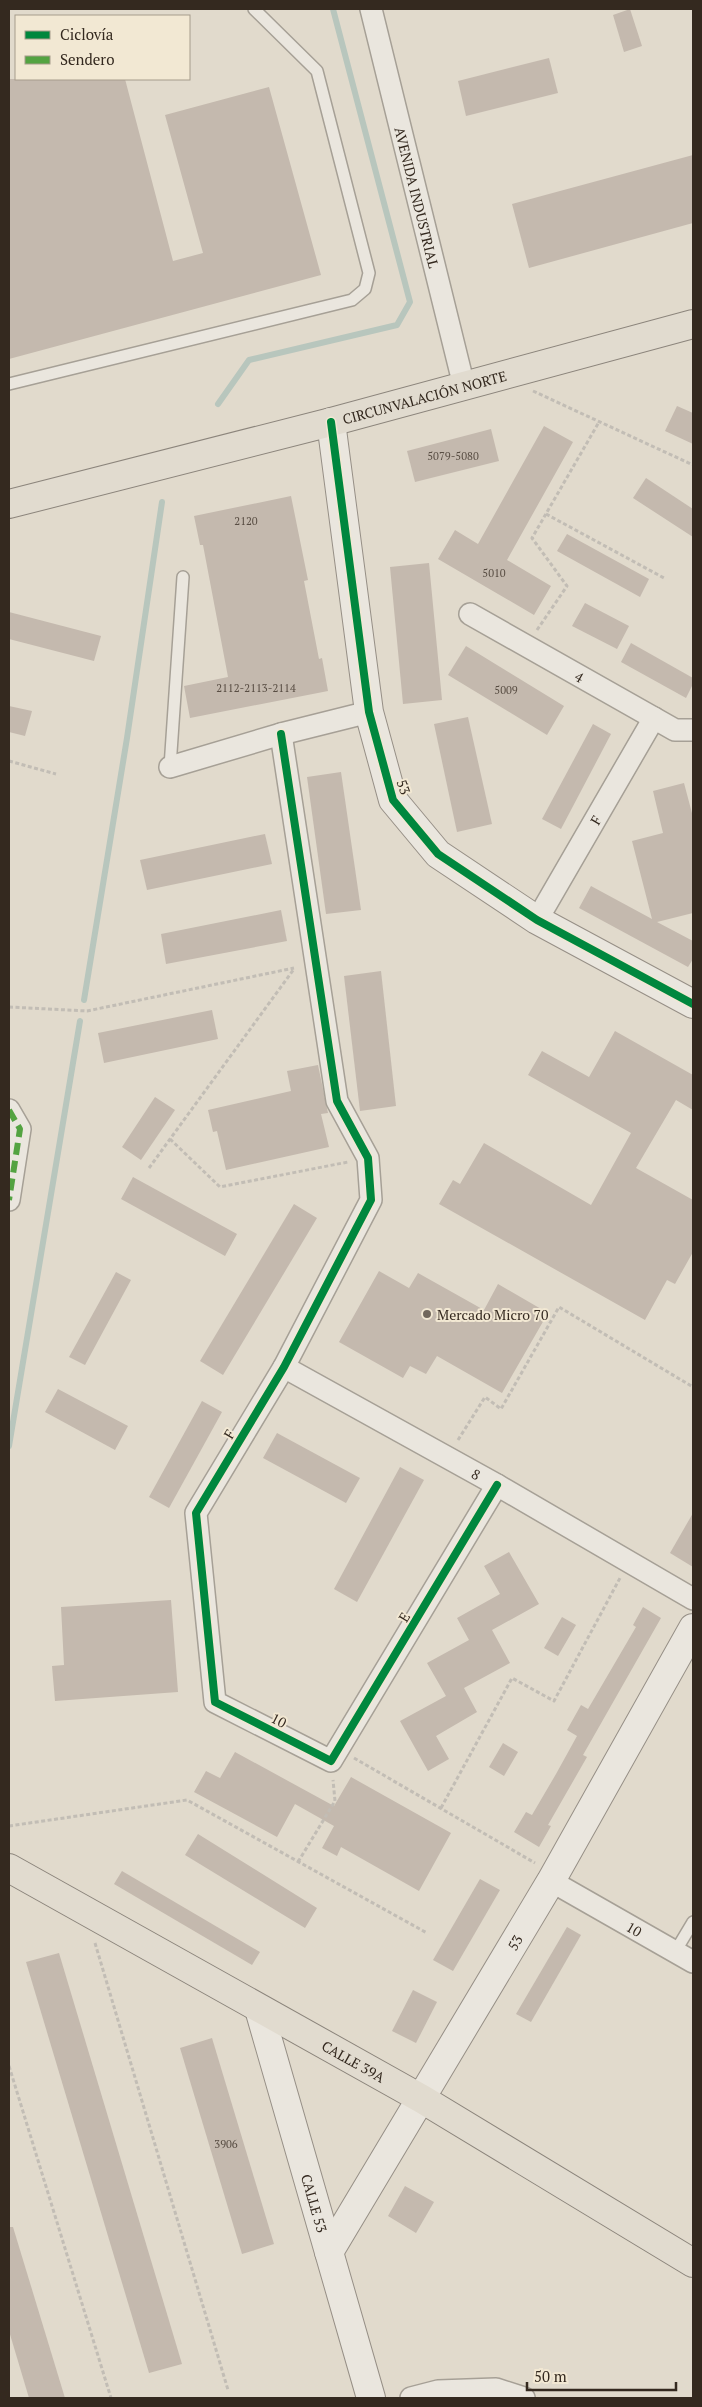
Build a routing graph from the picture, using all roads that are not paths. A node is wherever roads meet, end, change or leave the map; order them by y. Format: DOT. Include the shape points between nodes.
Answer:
graph roads {
  1 [pos="254,9"];
  2 [pos="372,9"];
  3 [pos="693,324"];
  4 [pos="9,384"];
  5 [pos="464,386"];
  6 [pos="331,422"];
  7 [pos="9,504"];
  8 [pos="183,577"];
  9 [pos="470,614"];
  10 [pos="369,712"];
  11 [pos="654,718"];
  12 [pos="693,730"];
  13 [pos="281,734"];
  14 [pos="170,767"];
  15 [pos="537,920"];
  16 [pos="693,1004"];
  17 [pos="9,1110"];
  18 [pos="9,1200"];
  19 [pos="284,1367"];
  20 [pos="497,1485"];
  21 [pos="693,1599"];
  22 [pos="693,1628"];
  23 [pos="215,1702"];
  24 [pos="335,1755"];
  25 [pos="9,1868"];
  26 [pos="553,1878"];
  27 [pos="693,1922"];
  28 [pos="684,1957"];
  29 [pos="258,2008"];
  30 [pos="422,2099"];
  31 [pos="328,2252"];
  32 [pos="693,2263"];
  33 [pos="371,2398"];
  34 [pos="411,2398"];
  35 [pos="524,2398"];
  1 -- 4 [label="lane" via="317,72 369,273 365,289 352,300"];
  2 -- 5 [label="street, AVENIDA INDUSTRIAL"];
  3 -- 5 [label="main road, CIRCUNVALACIÓN NORTE"];
  5 -- 6 [label="main road, CIRCUNVALACIÓN NORTE"];
  6 -- 7 [label="main road, CIRCUNVALACIÓN NORTE"];
  6 -- 10 [label="street, 53"];
  8 -- 14 [label="lane"];
  9 -- 11 [label="street, 4"];
  10 -- 13 [label="street"];
  10 -- 15 [label="street, 53" via="393,800 438,854"];
  11 -- 12 [label="street, 4" via="675,730"];
  11 -- 15 [label="street, F"];
  13 -- 14 [label="street"];
  13 -- 19 [label="street, F" via="338,1101 368,1158 371,1200"];
  15 -- 16 [label="street, 53"];
  17 -- 18 [label="street" via="20,1129"];
  19 -- 20 [label="street, 8"];
  19 -- 23 [label="street, F" via="196,1513"];
  20 -- 21 [label="street, 8"];
  20 -- 24 [label="street, E"];
  22 -- 26 [label="street, 53"];
  23 -- 24 [label="street, 10"];
  25 -- 29 [label="main road, CALLE 39A"];
  26 -- 28 [label="street, 10"];
  26 -- 30 [label="street, 53"];
  27 -- 28 [label="lane"];
  29 -- 30 [label="main road, CALLE 39A"];
  29 -- 31 [label="street, CALLE 53"];
  30 -- 31 [label="street, 53"];
  30 -- 32 [label="main road, CALLE 39A"];
  31 -- 33 [label="street, CALLE 53"];
  34 -- 35 [label="street" via="438,2391 496,2389"];
}
